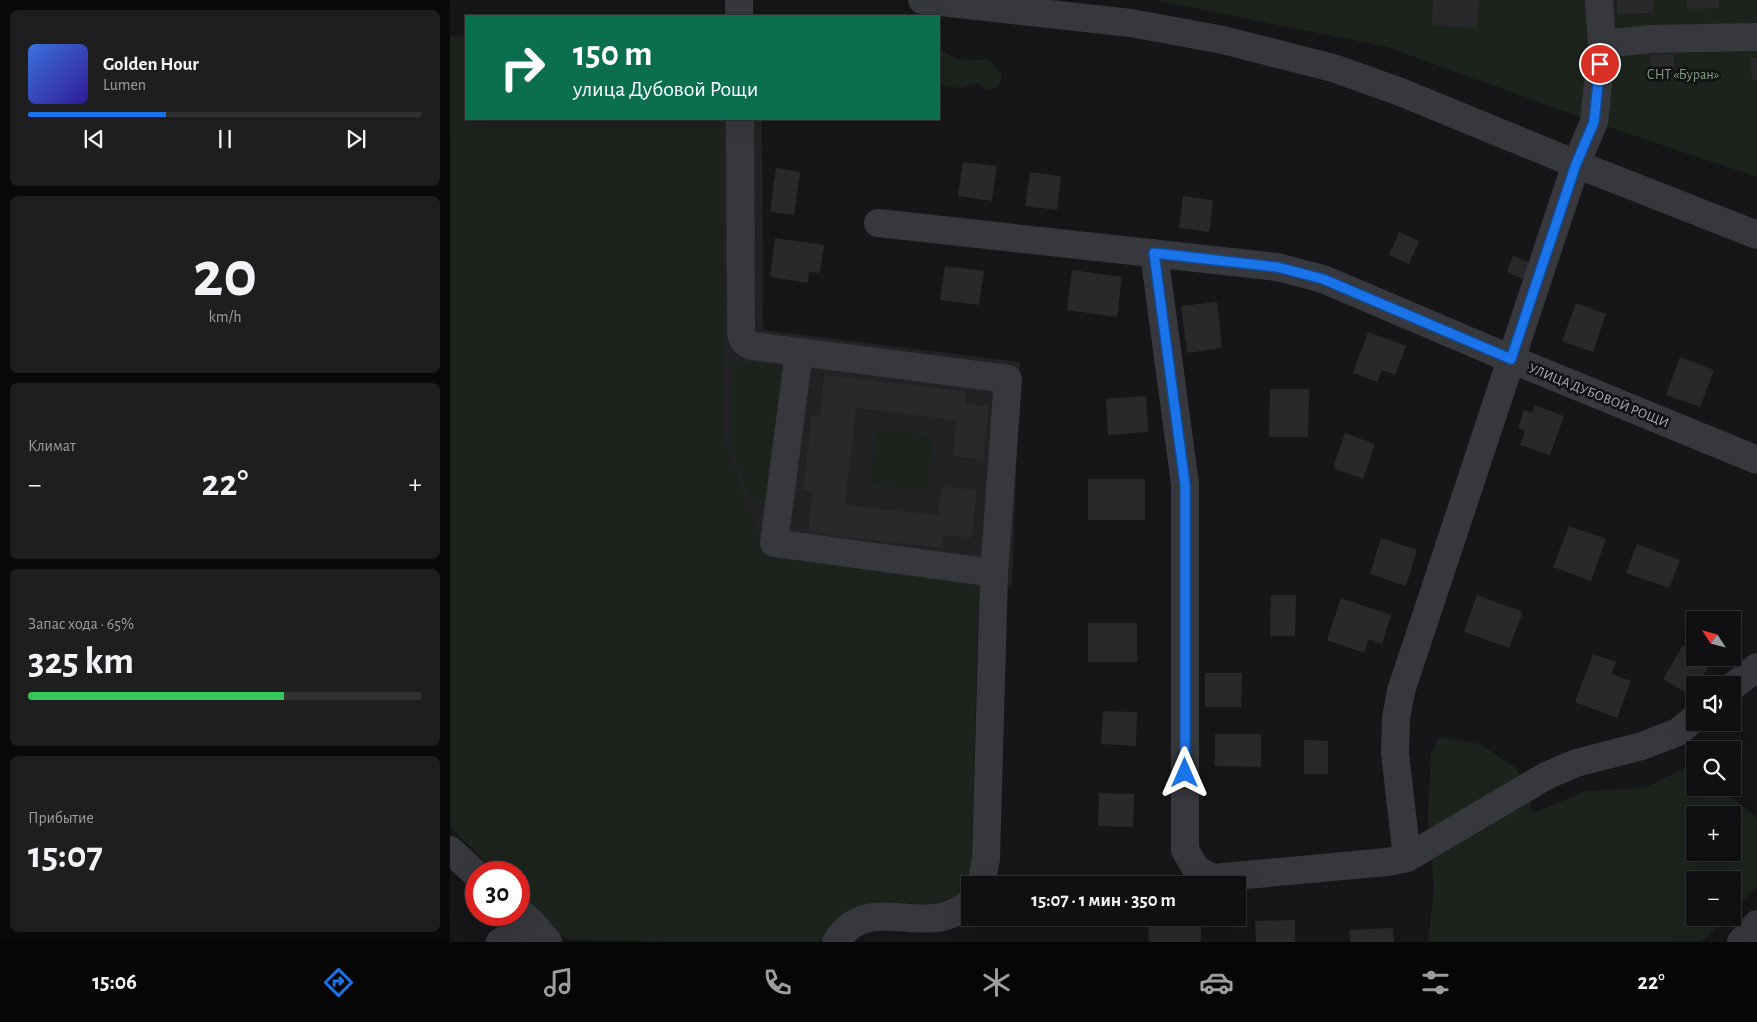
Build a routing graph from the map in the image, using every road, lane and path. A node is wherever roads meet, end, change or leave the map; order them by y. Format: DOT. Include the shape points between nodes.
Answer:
graph roads {
  1 [pos="739,0"];
  2 [pos="922,0"];
  3 [pos="1599,0"];
  4 [pos="739,15"];
  5 [pos="1757,37"];
  6 [pos="1602,44"];
  7 [pos="740,120"];
  8 [pos="1576,164"];
  9 [pos="878,223"];
  10 [pos="1757,235"];
  11 [pos="1154,253"];
  12 [pos="799,352"];
  13 [pos="1511,359"];
  14 [pos="1757,460"];
  15 [pos="994,573"];
  16 [pos="1757,667"];
  17 [pos="1741,680"];
  18 [pos="1686,725"];
  19 [pos="450,850"];
  20 [pos="1407,858"];
  21 [pos="465,864"];
  22 [pos="983,876"];
  23 [pos="961,909"];
  24 [pos="1757,924"];
  25 [pos="533,926"];
  26 [pos="500,942"];
  27 [pos="836,942"];
  28 [pos="1741,942"];
  1 -- 4 [label="street"];
  2 -- 8 [label="street" via="1131,23 1333,68"];
  3 -- 6 [label="street"];
  5 -- 6 [label="street" via="1651,39"];
  6 -- 8 [label="street" via="1594,122"];
  7 -- 12 [label="street" via="742,340 753,346"];
  8 -- 10 [label="street"];
  8 -- 13 [label="street"];
  9 -- 11 [label="street, УЛИЦА ДУБОВОЙ РОЩИ"];
  11 -- 13 [label="street, УЛИЦА ДУБОВОЙ РОЩИ" via="1277,267 1323,279"];
  11 -- 20 [label="street" via="1185,484 1185,850 1196,869 1213,878"];
  12 -- 15 [label="street" via="1008,379"];
  12 -- 15 [label="street" via="774,543"];
  13 -- 14 [label="street, УЛИЦА ДУБОВОЙ РОЩИ"];
  13 -- 20 [label="street" via="1401,691 1395,753"];
  15 -- 22 [label="street"];
  16 -- 17 [label="street"];
  18 -- 20 [label="street" via="1678,732 1642,746 1576,763 1546,776"];
  19 -- 21 [label="street"];
  23 -- 27 [label="street" via="935,918 882,916 861,920 844,930"];
  24 -- 28 [label="street"];
  25 -- 26 [label="street"];
}
